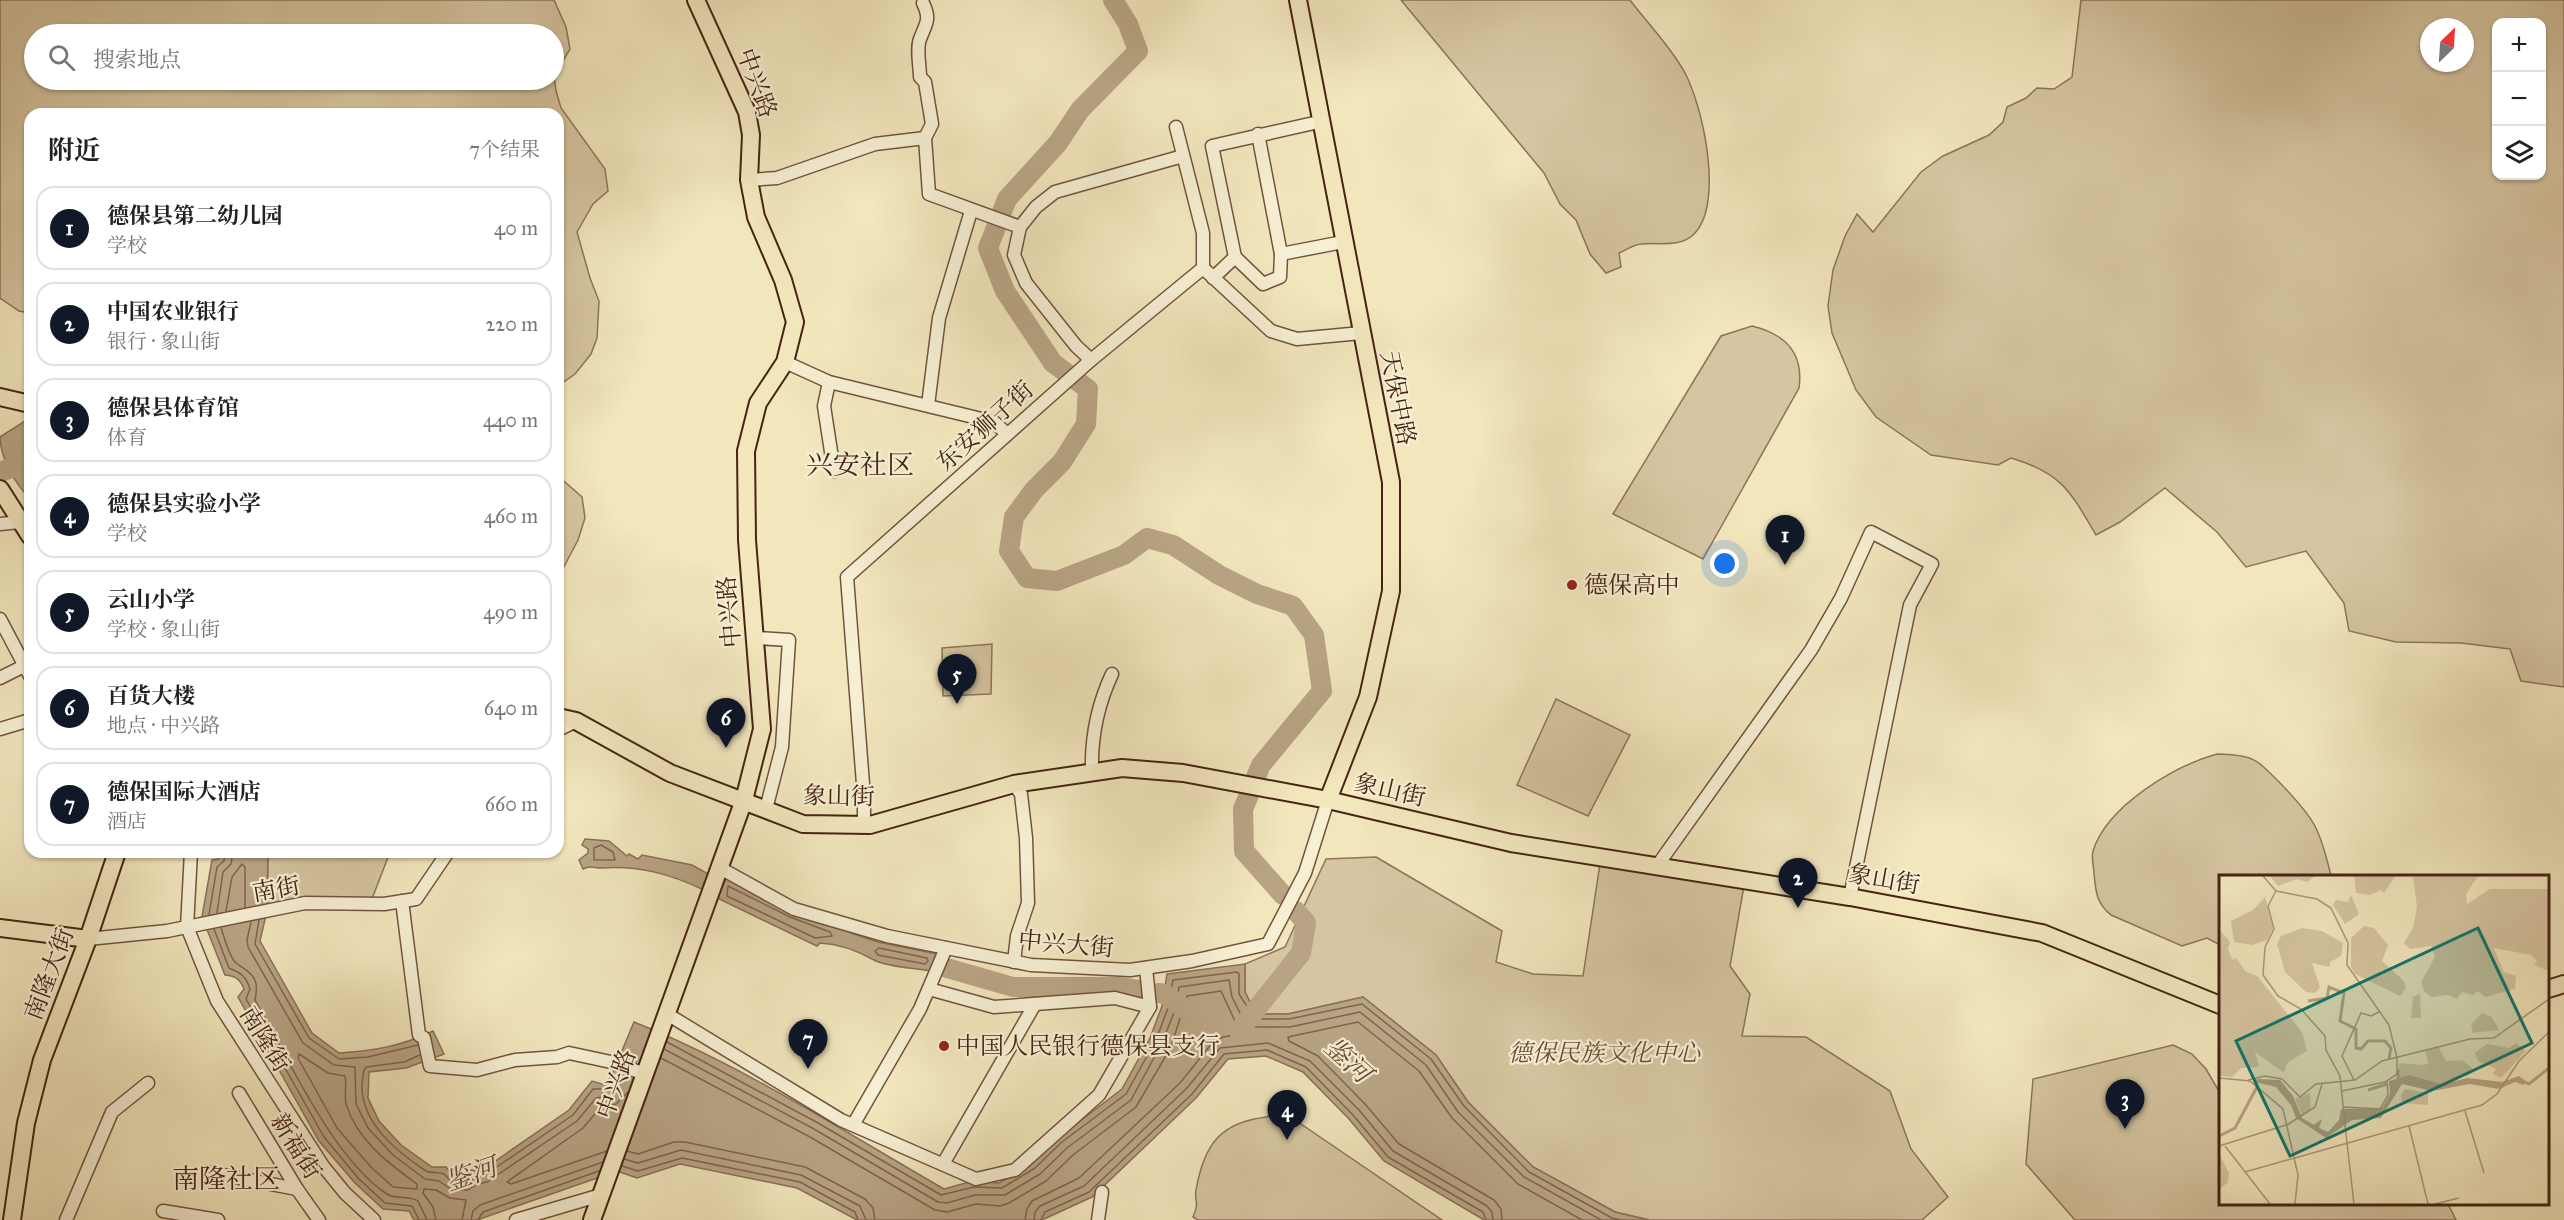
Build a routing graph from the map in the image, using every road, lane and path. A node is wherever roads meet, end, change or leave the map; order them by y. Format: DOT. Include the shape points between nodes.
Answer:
graph roads {
  1 [pos="696,0"];
  2 [pos="1298,0"];
  3 [pos="923,3"];
  4 [pos="1323,120"];
  5 [pos="1176,127"];
  6 [pos="1258,134"];
  7 [pos="925,138"];
  8 [pos="1183,156"];
  9 [pos="749,180"];
  10 [pos="971,211"];
  11 [pos="1020,226"];
  12 [pos="1343,242"];
  13 [pos="1281,254"];
  14 [pos="1235,257"];
  15 [pos="1203,268"];
  16 [pos="1213,278"];
  17 [pos="1361,333"];
  18 [pos="1091,360"];
  19 [pos="784,362"];
  20 [pos="829,382"];
  21 [pos="0,397"];
  22 [pos="24,403"];
  23 [pos="928,405"];
  24 [pos="1007,434"];
  25 [pos="834,471"];
  26 [pos="2,487"];
  27 [pos="24,518"];
  28 [pos="0,524"];
  29 [pos="24,524"];
  30 [pos="0,619"];
  31 [pos="756,638"];
  32 [pos="24,661"];
  33 [pos="24,669"];
  34 [pos="1112,674"];
  35 [pos="0,678"];
  36 [pos="564,718"];
  37 [pos="576,721"];
  38 [pos="24,722"];
  39 [pos="564,727"];
  40 [pos="0,729"];
  41 [pos="1092,772"];
  42 [pos="1014,784"];
  43 [pos="744,800"];
  44 [pos="1328,800"];
  45 [pos="766,808"];
  46 [pos="864,825"];
  47 [pos="115,858"];
  48 [pos="192,858"];
  49 [pos="444,858"];
  50 [pos="1657,866"];
  51 [pos="720,868"];
  52 [pos="1850,897"];
  53 [pos="402,901"];
  54 [pos="187,927"];
  55 [pos="0,928"];
  56 [pos="88,939"];
  57 [pos="946,948"];
  58 [pos="1014,962"];
  59 [pos="1146,968"];
  60 [pos="2564,984"];
  61 [pos="929,988"];
  62 [pos="2549,988"];
  63 [pos="1035,1004"];
  64 [pos="2219,1005"];
  65 [pos="1150,1007"];
  66 [pos="665,1021"];
  67 [pos="645,1074"];
  68 [pos="148,1083"];
  69 [pos="239,1093"];
  70 [pos="853,1125"];
  71 [pos="943,1164"];
  72 [pos="207,1172"];
  73 [pos="297,1189"];
  74 [pos="1102,1192"];
  75 [pos="601,1195"];
  76 [pos="164,1211"];
  77 [pos="12,1220"];
  78 [pos="66,1220"];
  79 [pos="218,1220"];
  80 [pos="319,1220"];
  81 [pos="374,1220"];
  82 [pos="516,1220"];
  83 [pos="592,1220"];
  84 [pos="1098,1220"];
  1 -- 9 [label="main road, 中兴路" via="747,112 751,135"];
  2 -- 4 [label="main road, 天保中路"];
  3 -- 7 [label="street" via="928,13 926,30 920,39 920,77 925,81 932,124"];
  4 -- 6 [label="street"];
  4 -- 12 [label="main road, 天保中路"];
  5 -- 8 [label="street"];
  6 -- 13 [label="street"];
  6 -- 14 [label="street" via="1212,146"];
  7 -- 9 [label="street" via="875,144 777,178"];
  7 -- 10 [label="street" via="929,194"];
  8 -- 11 [label="street" via="1055,192"];
  8 -- 15 [label="street" via="1203,233"];
  9 -- 19 [label="main road, 中兴路" via="756,217 783,280 795,322"];
  10 -- 11 [label="street"];
  10 -- 23 [label="street" via="939,318"];
  11 -- 18 [label="street" via="1014,255 1026,283"];
  12 -- 13 [label="street"];
  12 -- 17 [label="main road, 天保中路"];
  13 -- 14 [label="street" via="1280,278 1263,284"];
  14 -- 16 [label="street"];
  15 -- 16 [label="street"];
  15 -- 18 [label="street, 东安狮子街"];
  16 -- 17 [label="street" via="1271,331 1297,339"];
  17 -- 44 [label="main road, 天保中路" via="1391,482 1391,591 1368,697"];
  18 -- 24 [label="street, 东安狮子街"];
  19 -- 20 [label="street"];
  19 -- 31 [label="main road, 中兴路" via="758,403 746,451 747,540"];
  20 -- 23 [label="street"];
  20 -- 25 [label="street" via="824,406"];
  21 -- 22 [label="main road"];
  23 -- 24 [label="street" via="994,422"];
  24 -- 46 [label="street, 东安狮子街" via="847,577"];
  26 -- 27 [label="main road"];
  28 -- 29 [label="street"];
  30 -- 32 [label="street"];
  31 -- 43 [label="main road, 中兴路" via="762,729"];
  31 -- 45 [label="street" via="789,640 782,747"];
  33 -- 35 [label="street"];
  34 -- 41 [label="street" via="1101,699"];
  36 -- 37 [label="main road, 象山街"];
  37 -- 39 [label="street"];
  37 -- 43 [label="main road, 象山街" via="670,773"];
  38 -- 40 [label="street"];
  41 -- 42 [label="main road, 象山街"];
  41 -- 44 [label="main road, 象山街" via="1122,768 1183,773"];
  42 -- 46 [label="main road, 象山街"];
  42 -- 58 [label="street" via="1021,794 1028,903 1017,936"];
  43 -- 45 [label="main road, 象山街"];
  43 -- 51 [label="main road, 中兴路"];
  44 -- 50 [label="main road, 象山街" via="1511,843"];
  44 -- 59 [label="street, 中兴大街" via="1305,873 1268,944"];
  45 -- 46 [label="main road, 象山街" via="803,824"];
  47 -- 56 [label="main road, 南隆大街"];
  48 -- 54 [label="street, 南隆街"];
  49 -- 53 [label="street, 南街" via="416,899"];
  50 -- 52 [label="main road, 象山街"];
  50 -- 52 [label="street" via="1811,650 1841,598 1871,532 1932,564 1910,605"];
  51 -- 57 [label="street, 中兴大街" via="794,909 887,936"];
  51 -- 66 [label="main road, 中兴路"];
  52 -- 64 [label="main road, 象山街" via="2042,933"];
  53 -- 54 [label="street, 南街" via="305,903"];
  53 -- 67 [label="street" via="418,1035 424,1038 430,1066 477,1070 569,1053"];
  54 -- 56 [label="street, 南街"];
  54 -- 81 [label="street, 南隆街" via="217,1002 271,1088 323,1166"];
  55 -- 56 [label="main road"];
  56 -- 77 [label="main road, 南隆大街" via="42,1060 26,1123"];
  57 -- 58 [label="street, 中兴大街"];
  57 -- 61 [label="street"];
  58 -- 59 [label="street, 中兴大街"];
  59 -- 65 [label="street"];
  60 -- 62 [label="main road"];
  61 -- 63 [label="street" via="994,1007"];
  61 -- 70 [label="street"];
  63 -- 65 [label="street" via="1115,998"];
  63 -- 71 [label="street"];
  65 -- 71 [label="street" via="1099,1095 1015,1170 976,1179"];
  66 -- 67 [label="main road, 中兴路"];
  66 -- 70 [label="street"];
  67 -- 75 [label="main road, 中兴路"];
  68 -- 78 [label="street" via="112,1112"];
  69 -- 73 [label="street, 新福街"];
  70 -- 71 [label="street"];
  72 -- 73 [label="street"];
  73 -- 80 [label="street, 新福街"];
  74 -- 84 [label="street"];
  75 -- 82 [label="street"];
  75 -- 83 [label="main road, 中兴路"];
  76 -- 79 [label="street"];
}
